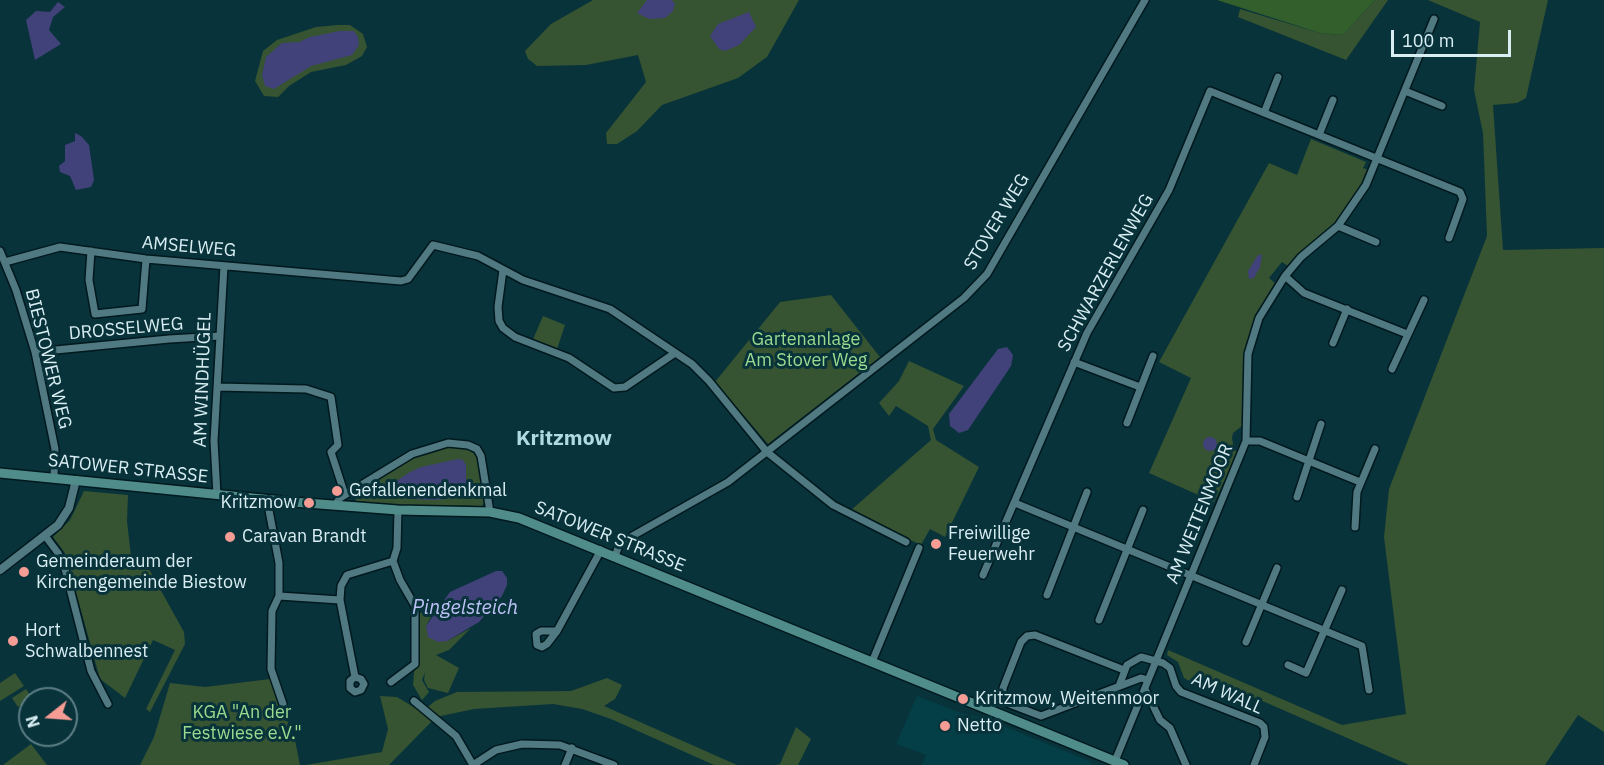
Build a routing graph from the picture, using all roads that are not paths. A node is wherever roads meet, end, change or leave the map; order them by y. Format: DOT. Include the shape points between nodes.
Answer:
graph roads {
  1 [pos="1145,0"];
  2 [pos="1434,19"];
  3 [pos="1278,77"];
  4 [pos="1405,91"];
  5 [pos="1333,100"];
  6 [pos="1442,106"];
  7 [pos="1264,113"];
  8 [pos="1319,135"];
  9 [pos="1378,158"];
  10 [pos="1338,226"];
  11 [pos="1449,238"];
  12 [pos="1376,242"];
  13 [pos="0,250"];
  14 [pos="91,251"];
  15 [pos="146,259"];
  16 [pos="5,262"];
  17 [pos="224,266"];
  18 [pos="503,270"];
  19 [pos="1285,276"];
  20 [pos="1424,300"];
  21 [pos="1347,309"];
  22 [pos="1407,334"];
  23 [pos="220,336"];
  24 [pos="1333,343"];
  25 [pos="34,352"];
  26 [pos="675,353"];
  27 [pos="1153,356"];
  28 [pos="1074,362"];
  29 [pos="1392,369"];
  30 [pos="218,387"];
  31 [pos="1140,387"];
  32 [pos="1127,423"];
  33 [pos="1321,424"];
  34 [pos="1246,441"];
  35 [pos="1375,449"];
  36 [pos="767,452"];
  37 [pos="1309,462"];
  38 [pos="0,473"];
  39 [pos="54,478"];
  40 [pos="76,480"];
  41 [pos="1360,482"];
  42 [pos="1087,492"];
  43 [pos="217,495"];
  44 [pos="345,495"];
  45 [pos="1297,497"];
  46 [pos="267,500"];
  47 [pos="1015,503"];
  48 [pos="335,505"];
  49 [pos="399,510"];
  50 [pos="1143,510"];
  51 [pos="489,512"];
  52 [pos="1074,527"];
  53 [pos="1355,528"];
  54 [pos="46,537"];
  55 [pos="906,542"];
  56 [pos="919,548"];
  57 [pos="601,550"];
  58 [pos="1127,550"];
  59 [pos="615,556"];
  60 [pos="393,561"];
  61 [pos="1277,568"];
  62 [pos="0,570"];
  63 [pos="983,575"];
  64 [pos="1190,577"];
  65 [pos="1342,590"];
  66 [pos="1047,595"];
  67 [pos="279,596"];
  68 [pos="340,600"];
  69 [pos="1260,605"];
  70 [pos="1099,620"];
  71 [pos="557,631"];
  72 [pos="1324,633"];
  73 [pos="1246,642"];
  74 [pos="1156,661"];
  75 [pos="872,662"];
  76 [pos="1288,665"];
  77 [pos="1124,670"];
  78 [pos="355,677"];
  79 [pos="1148,680"];
  80 [pos="391,682"];
  81 [pos="1119,686"];
  82 [pos="1145,688"];
  83 [pos="1369,690"];
  84 [pos="414,701"];
  85 [pos="108,704"];
  86 [pos="283,704"];
  87 [pos="572,748"];
  88 [pos="1115,763"];
  89 [pos="473,765"];
  90 [pos="565,765"];
  91 [pos="614,765"];
  92 [pos="1186,765"];
  93 [pos="1254,765"];
  1 -- 36 [label="street, STOVER WEG" via="987,274 964,298"];
  2 -- 4 [label="street, AM WEITENMOOR"];
  3 -- 7 [label="street"];
  4 -- 6 [label="street"];
  4 -- 9 [label="street, AM WEITENMOOR"];
  5 -- 8 [label="street"];
  7 -- 8 [label="street"];
  7 -- 28 [label="street, SCHWARZERLENWEG" via="1210,91 1169,190"];
  8 -- 9 [label="street"];
  9 -- 10 [label="street, AM WEITENMOOR" via="1366,185"];
  9 -- 11 [label="street" via="1460,192 1463,199"];
  10 -- 12 [label="street"];
  10 -- 19 [label="street, AM WEITENMOOR"];
  13 -- 16 [label="street, BIESTOWER WEG"];
  14 -- 15 [label="street, AMSELWEG"];
  14 -- 15 [label="street" via="89,280 95,314 142,309"];
  14 -- 16 [label="street, AMSELWEG" via="50,248"];
  15 -- 17 [label="street, AMSELWEG"];
  16 -- 25 [label="street, BIESTOWER WEG"];
  17 -- 18 [label="street, AMSELWEG" via="401,281 408,279 429,249 438,245 478,256"];
  17 -- 23 [label="street, AM WINDHÜGEL"];
  18 -- 26 [label="street" via="610,309"];
  18 -- 26 [label="street" via="498,307 503,328 515,337 569,358 614,388 625,387"];
  19 -- 21 [label="street" via="1304,293"];
  19 -- 34 [label="street, AM WEITENMOOR" via="1259,318 1248,354"];
  20 -- 22 [label="street"];
  21 -- 22 [label="street"];
  21 -- 24 [label="street"];
  22 -- 29 [label="street"];
  23 -- 25 [label="street, DROSSELWEG"];
  23 -- 30 [label="street, AM WINDHÜGEL"];
  25 -- 39 [label="street, BIESTOWER WEG" via="55,449"];
  26 -- 36 [label="street" via="710,381"];
  27 -- 31 [label="street"];
  28 -- 31 [label="street"];
  28 -- 47 [label="street, SCHWARZERLENWEG"];
  30 -- 43 [label="street, AM WINDHÜGEL" via="214,441"];
  30 -- 44 [label="street" via="306,389 331,397 338,444 331,452"];
  31 -- 32 [label="street"];
  33 -- 37 [label="street"];
  34 -- 37 [label="street" via="1260,441"];
  34 -- 64 [label="street, AM WEITENMOOR"];
  35 -- 41 [label="street"];
  36 -- 55 [label="street" via="833,505"];
  36 -- 59 [label="street, STOVER WEG" via="728,482 620,543"];
  37 -- 41 [label="street"];
  37 -- 45 [label="street"];
  38 -- 39 [label="main road, SATOWER STRASSE"];
  39 -- 40 [label="main road, SATOWER STRASSE"];
  40 -- 43 [label="main road, SATOWER STRASSE"];
  40 -- 54 [label="street" via="69,508"];
  41 -- 53 [label="street"];
  42 -- 52 [label="street"];
  43 -- 46 [label="main road, SATOWER STRASSE"];
  44 -- 48 [label="street"];
  44 -- 51 [label="street" via="431,446 468,445 482,456"];
  46 -- 48 [label="main road, SATOWER STRASSE"];
  46 -- 67 [label="street" via="279,563"];
  47 -- 52 [label="street"];
  47 -- 63 [label="street, SCHWARZERLENWEG"];
  48 -- 49 [label="main road, SATOWER STRASSE"];
  49 -- 51 [label="main road, SATOWER STRASSE"];
  49 -- 60 [label="street"];
  50 -- 58 [label="street"];
  51 -- 57 [label="main road, SATOWER STRASSE" via="524,519"];
  52 -- 58 [label="street"];
  52 -- 66 [label="street"];
  54 -- 62 [label="street"];
  54 -- 85 [label="street" via="65,569 95,684"];
  56 -- 75 [label="street"];
  57 -- 59 [label="main road, SATOWER STRASSE"];
  57 -- 71 [label="street"];
  58 -- 64 [label="street"];
  58 -- 70 [label="street"];
  59 -- 75 [label="main road, SATOWER STRASSE"];
  60 -- 68 [label="street" via="347,575"];
  60 -- 80 [label="street" via="415,606 415,664"];
  61 -- 69 [label="street"];
  64 -- 69 [label="street"];
  64 -- 74 [label="street, AM WEITENMOOR"];
  65 -- 72 [label="street"];
  67 -- 68 [label="street"];
  67 -- 86 [label="street" via="272,611 271,651 272,675"];
  68 -- 78 [label="street"];
  69 -- 72 [label="street"];
  69 -- 73 [label="street"];
  72 -- 76 [label="street" via="1306,673"];
  72 -- 83 [label="street" via="1362,646"];
  74 -- 77 [label="street" via="1141,657"];
  74 -- 79 [label="street, AM WEITENMOOR"];
  74 -- 93 [label="street, AM WALL" via="1170,668 1181,692 1260,723 1265,737"];
  75 -- 88 [label="main road, SATOWER STRASSE"];
  77 -- 81 [label="street"];
  77 -- 81 [label="street" via="1035,635 1027,636 1003,688 1007,703 1041,716"];
  79 -- 81 [label="street" via="1141,678"];
  79 -- 82 [label="street, AM WEITENMOOR"];
  82 -- 88 [label="street, AM WEITENMOOR"];
  82 -- 92 [label="street" via="1160,720 1170,728"];
  84 -- 89 [label="street" via="456,736"];
  87 -- 89 [label="street" via="507,746"];
  87 -- 90 [label="street"];
  87 -- 91 [label="street"];
}
